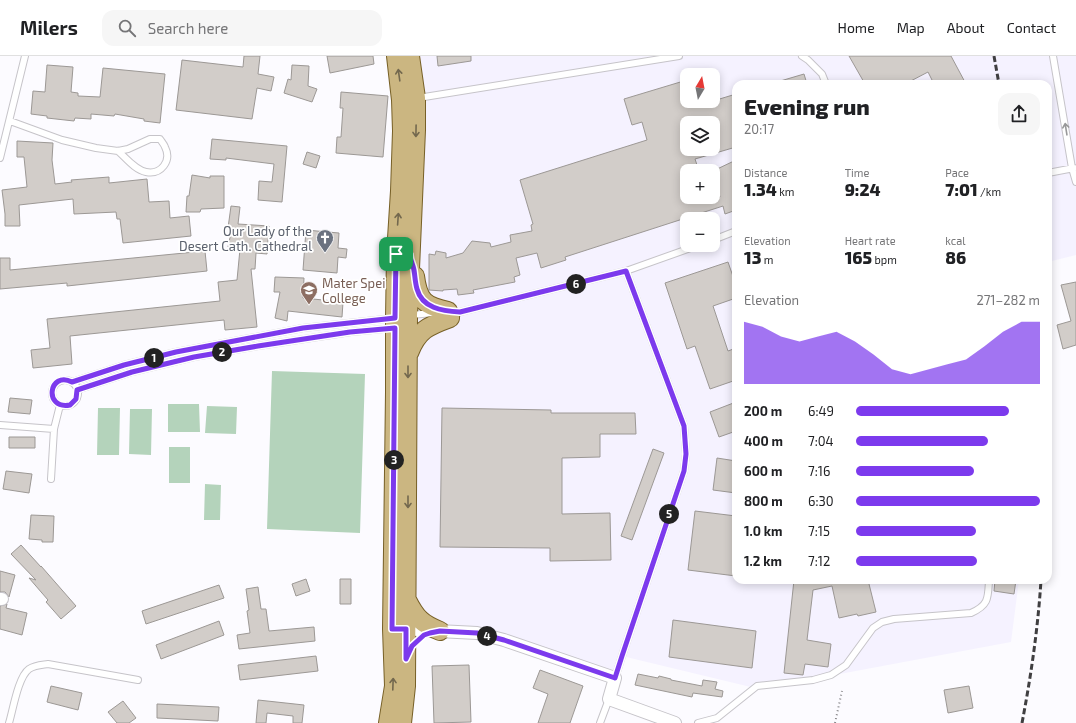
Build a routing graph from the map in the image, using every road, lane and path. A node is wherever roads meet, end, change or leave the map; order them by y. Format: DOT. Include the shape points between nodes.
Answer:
graph roads {
  1 [pos="25,56"];
  2 [pos="396,56"];
  3 [pos="410,56"];
  4 [pos="679,56"];
  5 [pos="802,56"];
  6 [pos="1053,56"];
  7 [pos="824,80"];
  8 [pos="408,99"];
  9 [pos="10,121"];
  10 [pos="118,152"];
  11 [pos="0,158"];
  12 [pos="1074,168"];
  13 [pos="1052,172"];
  14 [pos="1076,182"];
  15 [pos="732,233"];
  16 [pos="720,238"];
  17 [pos="680,252"];
  18 [pos="405,256"];
  19 [pos="626,271"];
  20 [pos="453,314"];
  21 [pos="407,322"];
  22 [pos="408,353"];
  23 [pos="72,382"];
  24 [pos="77,390"];
  25 [pos="60,405"];
  26 [pos="0,425"];
  27 [pos="54,428"];
  28 [pos="51,479"];
  29 [pos="989,584"];
  30 [pos="407,599"];
  31 [pos="399,629"];
  32 [pos="440,631"];
  33 [pos="406,659"];
  34 [pos="615,678"];
  35 [pos="138,680"];
  36 [pos="842,691"];
  37 [pos="609,699"];
  38 [pos="9,723"];
  39 [pos="388,723"];
  40 [pos="402,723"];
  41 [pos="600,723"];
  42 [pos="675,723"];
  43 [pos="698,723"];
  44 [pos="835,723"];
  1 -- 9 [label="lane"];
  8 -- 2 [label="main road, one-way"];
  3 -- 8 [label="main road"];
  4 -- 8 [label="lane"];
  5 -- 7 [label="lane" via="822,74"];
  12 -- 6 [label="lane, one-way"];
  8 -- 18 [label="main road" via="416,130"];
  9 -- 10 [label="lane" via="62,140"];
  9 -- 11 [label="lane"];
  10 -- 10 [label="lane" via="150,138 160,139 165,146 167,161 163,168 145,172"];
  12 -- 13 [label="lane"];
  12 -- 14 [label="lane"];
  15 -- 16 [label="lane"];
  17 -- 19 [label="lane"];
  18 -- 20 [label="main road" via="414,269 419,296 430,306"];
  18 -- 21 [label="main road"];
  19 -- 20 [label="lane"];
  19 -- 34 [label="lane" via="684,426 686,454 684,471"];
  20 -- 21 [label="lane"];
  20 -- 21 [label="lane"];
  20 -- 22 [label="main road" via="426,329 414,340"];
  21 -- 22 [label="main road"];
  21 -- 23 [label="lane" via="303,328 176,352"];
  21 -- 24 [label="lane" via="194,357 132,372"];
  21 -- 31 [label="main road"];
  22 -- 30 [label="main road, one-way"];
  23 -- 24 [label="lane"];
  23 -- 25 [label="lane" via="58,381 53,387 54,401"];
  24 -- 25 [label="lane" via="74,402 65,406"];
  25 -- 27 [label="lane"];
  26 -- 27 [label="lane"];
  27 -- 28 [label="lane"];
  29 -- 43 [label="lane" via="988,596 982,608 971,613 882,622 873,628 846,665 831,675 813,680 757,686 717,718"];
  30 -- 31 [label="main road"];
  30 -- 32 [label="main road" via="416,617"];
  31 -- 32 [label="street"];
  31 -- 33 [label="main road"];
  39 -- 31 [label="main road, one-way"];
  32 -- 33 [label="main road" via="417,640"];
  32 -- 34 [label="street" via="477,633 504,640"];
  33 -- 40 [label="main road"];
  34 -- 37 [label="street"];
  35 -- 38 [label="lane" via="48,664 36,665 28,670 22,680"];
  36 -- 44 [label="path"];
  37 -- 41 [label="lane"];
  37 -- 42 [label="street"];
}
